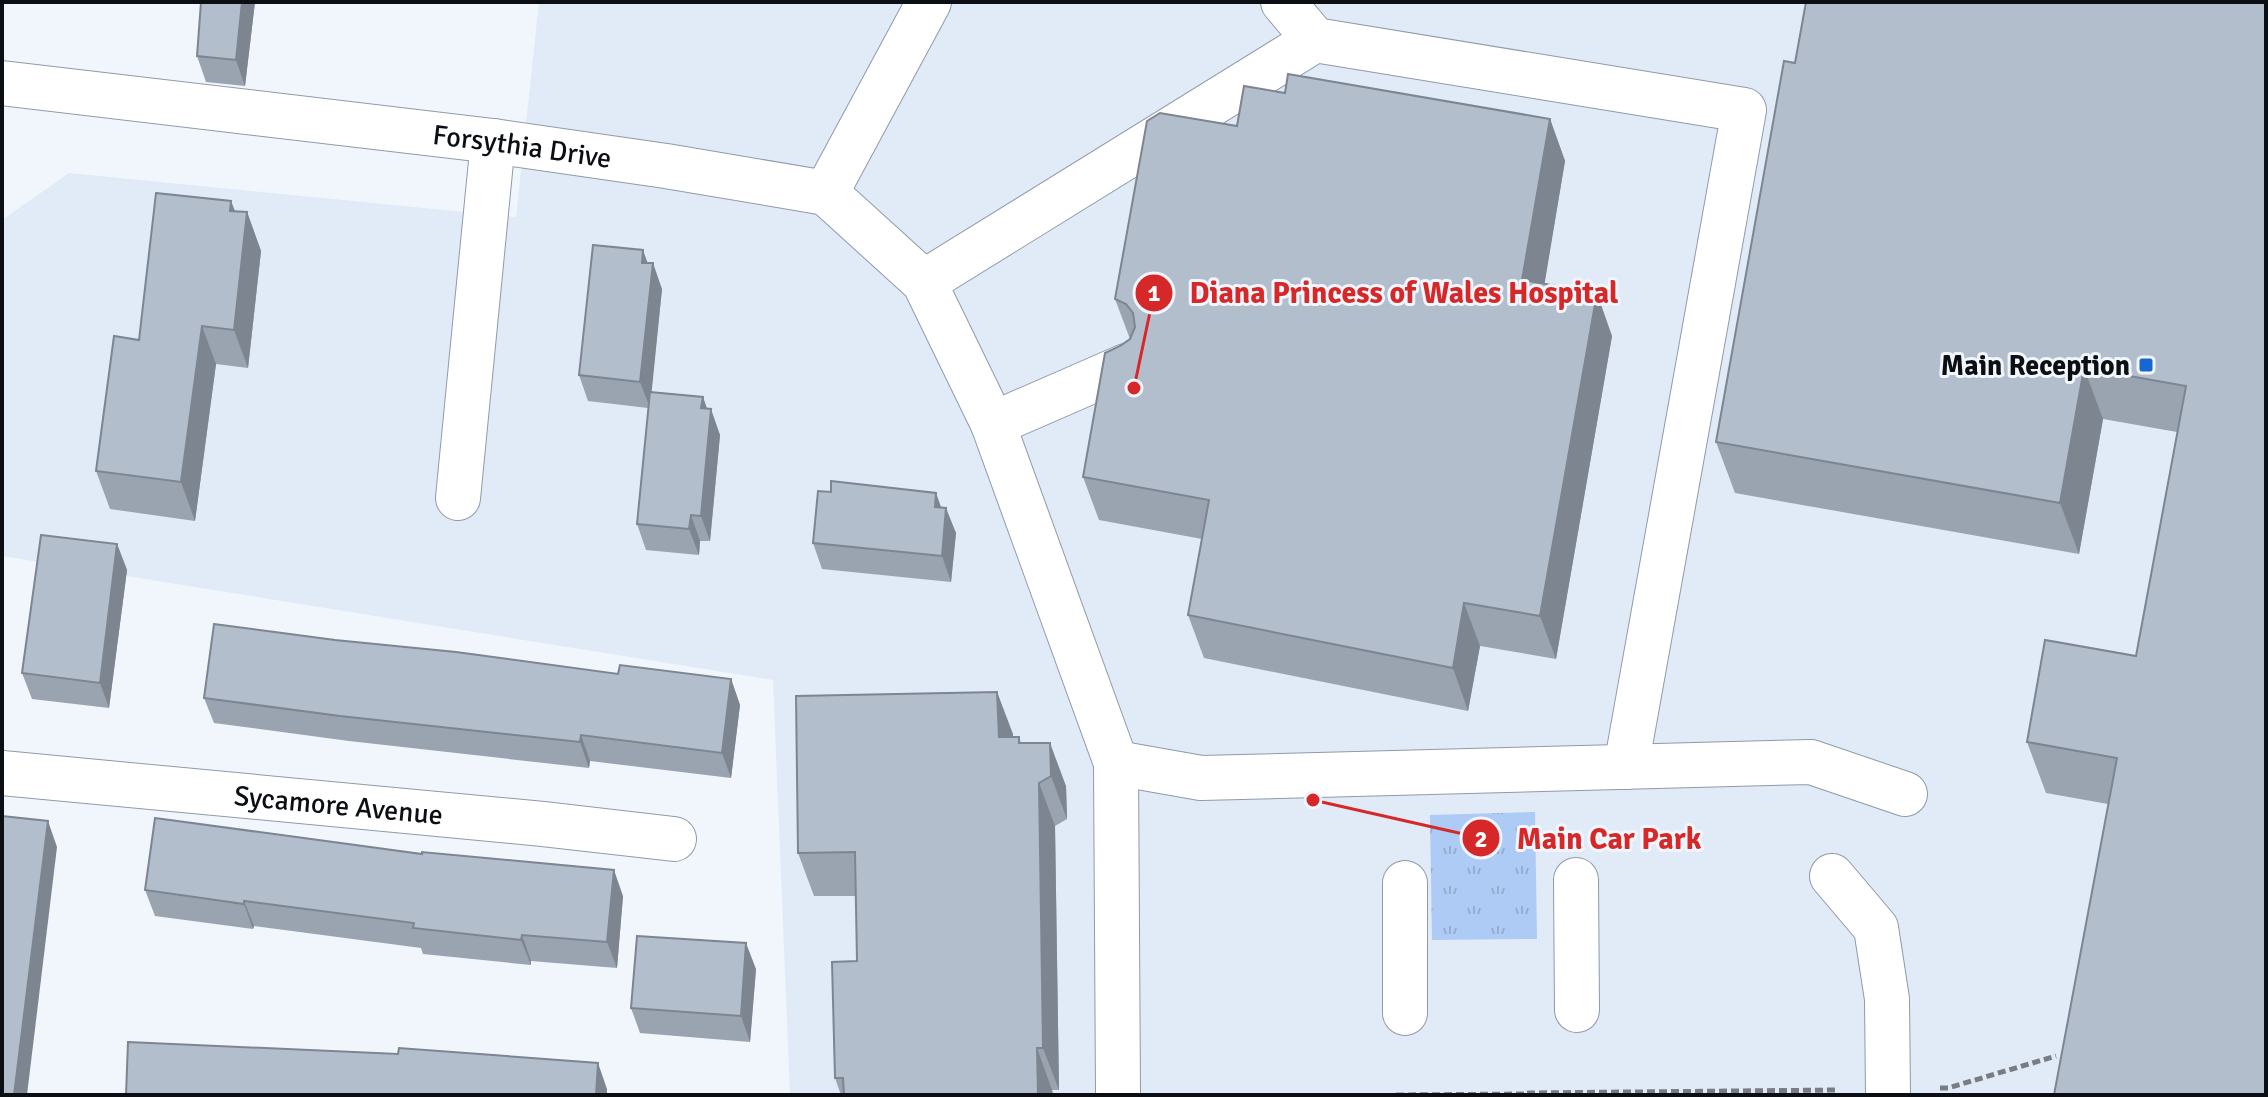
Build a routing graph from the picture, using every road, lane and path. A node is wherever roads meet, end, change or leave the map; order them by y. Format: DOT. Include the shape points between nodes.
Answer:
graph roads {
  1 [pos="929,2"];
  2 [pos="1283,2"];
  3 [pos="1315,40"];
  4 [pos="2,83"];
  5 [pos="493,141"];
  6 [pos="826,193"];
  7 [pos="924,282"];
  8 [pos="1126,366"];
  9 [pos="993,424"];
  10 [pos="458,498"];
  11 [pos="1116,763"];
  12 [pos="1626,767"];
  13 [pos="2,773"];
  14 [pos="1905,794"];
  15 [pos="674,839"];
  16 [pos="1832,876"];
  17 [pos="1576,880"];
  18 [pos="1405,883"];
  19 [pos="1577,1010"];
  20 [pos="1405,1013"];
  21 [pos="2056,1056"];
  22 [pos="1888,1092"];
  23 [pos="1527,1094"];
  24 [pos="1632,1094"];
  25 [pos="1118,1095"];
  26 [pos="1396,1095"];
  1 -- 6 [label="street"];
  2 -- 3 [label="street"];
  3 -- 7 [label="street"];
  3 -- 12 [label="street" via="1744,110"];
  4 -- 5 [label="street, Forsythia Drive"];
  5 -- 6 [label="street, Forsythia Drive"];
  5 -- 10 [label="street"];
  6 -- 7 [label="street"];
  7 -- 9 [label="street"];
  8 -- 9 [label="street"];
  9 -- 11 [label="street"];
  11 -- 12 [label="street" via="1201,778"];
  11 -- 25 [label="street"];
  12 -- 14 [label="street" via="1811,762"];
  13 -- 15 [label="street, Sycamore Avenue"];
  16 -- 22 [label="street" via="1876,928 1887,999"];
  17 -- 19 [label="street"];
  18 -- 20 [label="street"];
  21 -- 22 [label="path" via="1948,1088"];
  22 -- 24 [label="path"];
  23 -- 24 [label="path"];
  23 -- 26 [label="path"];
}
